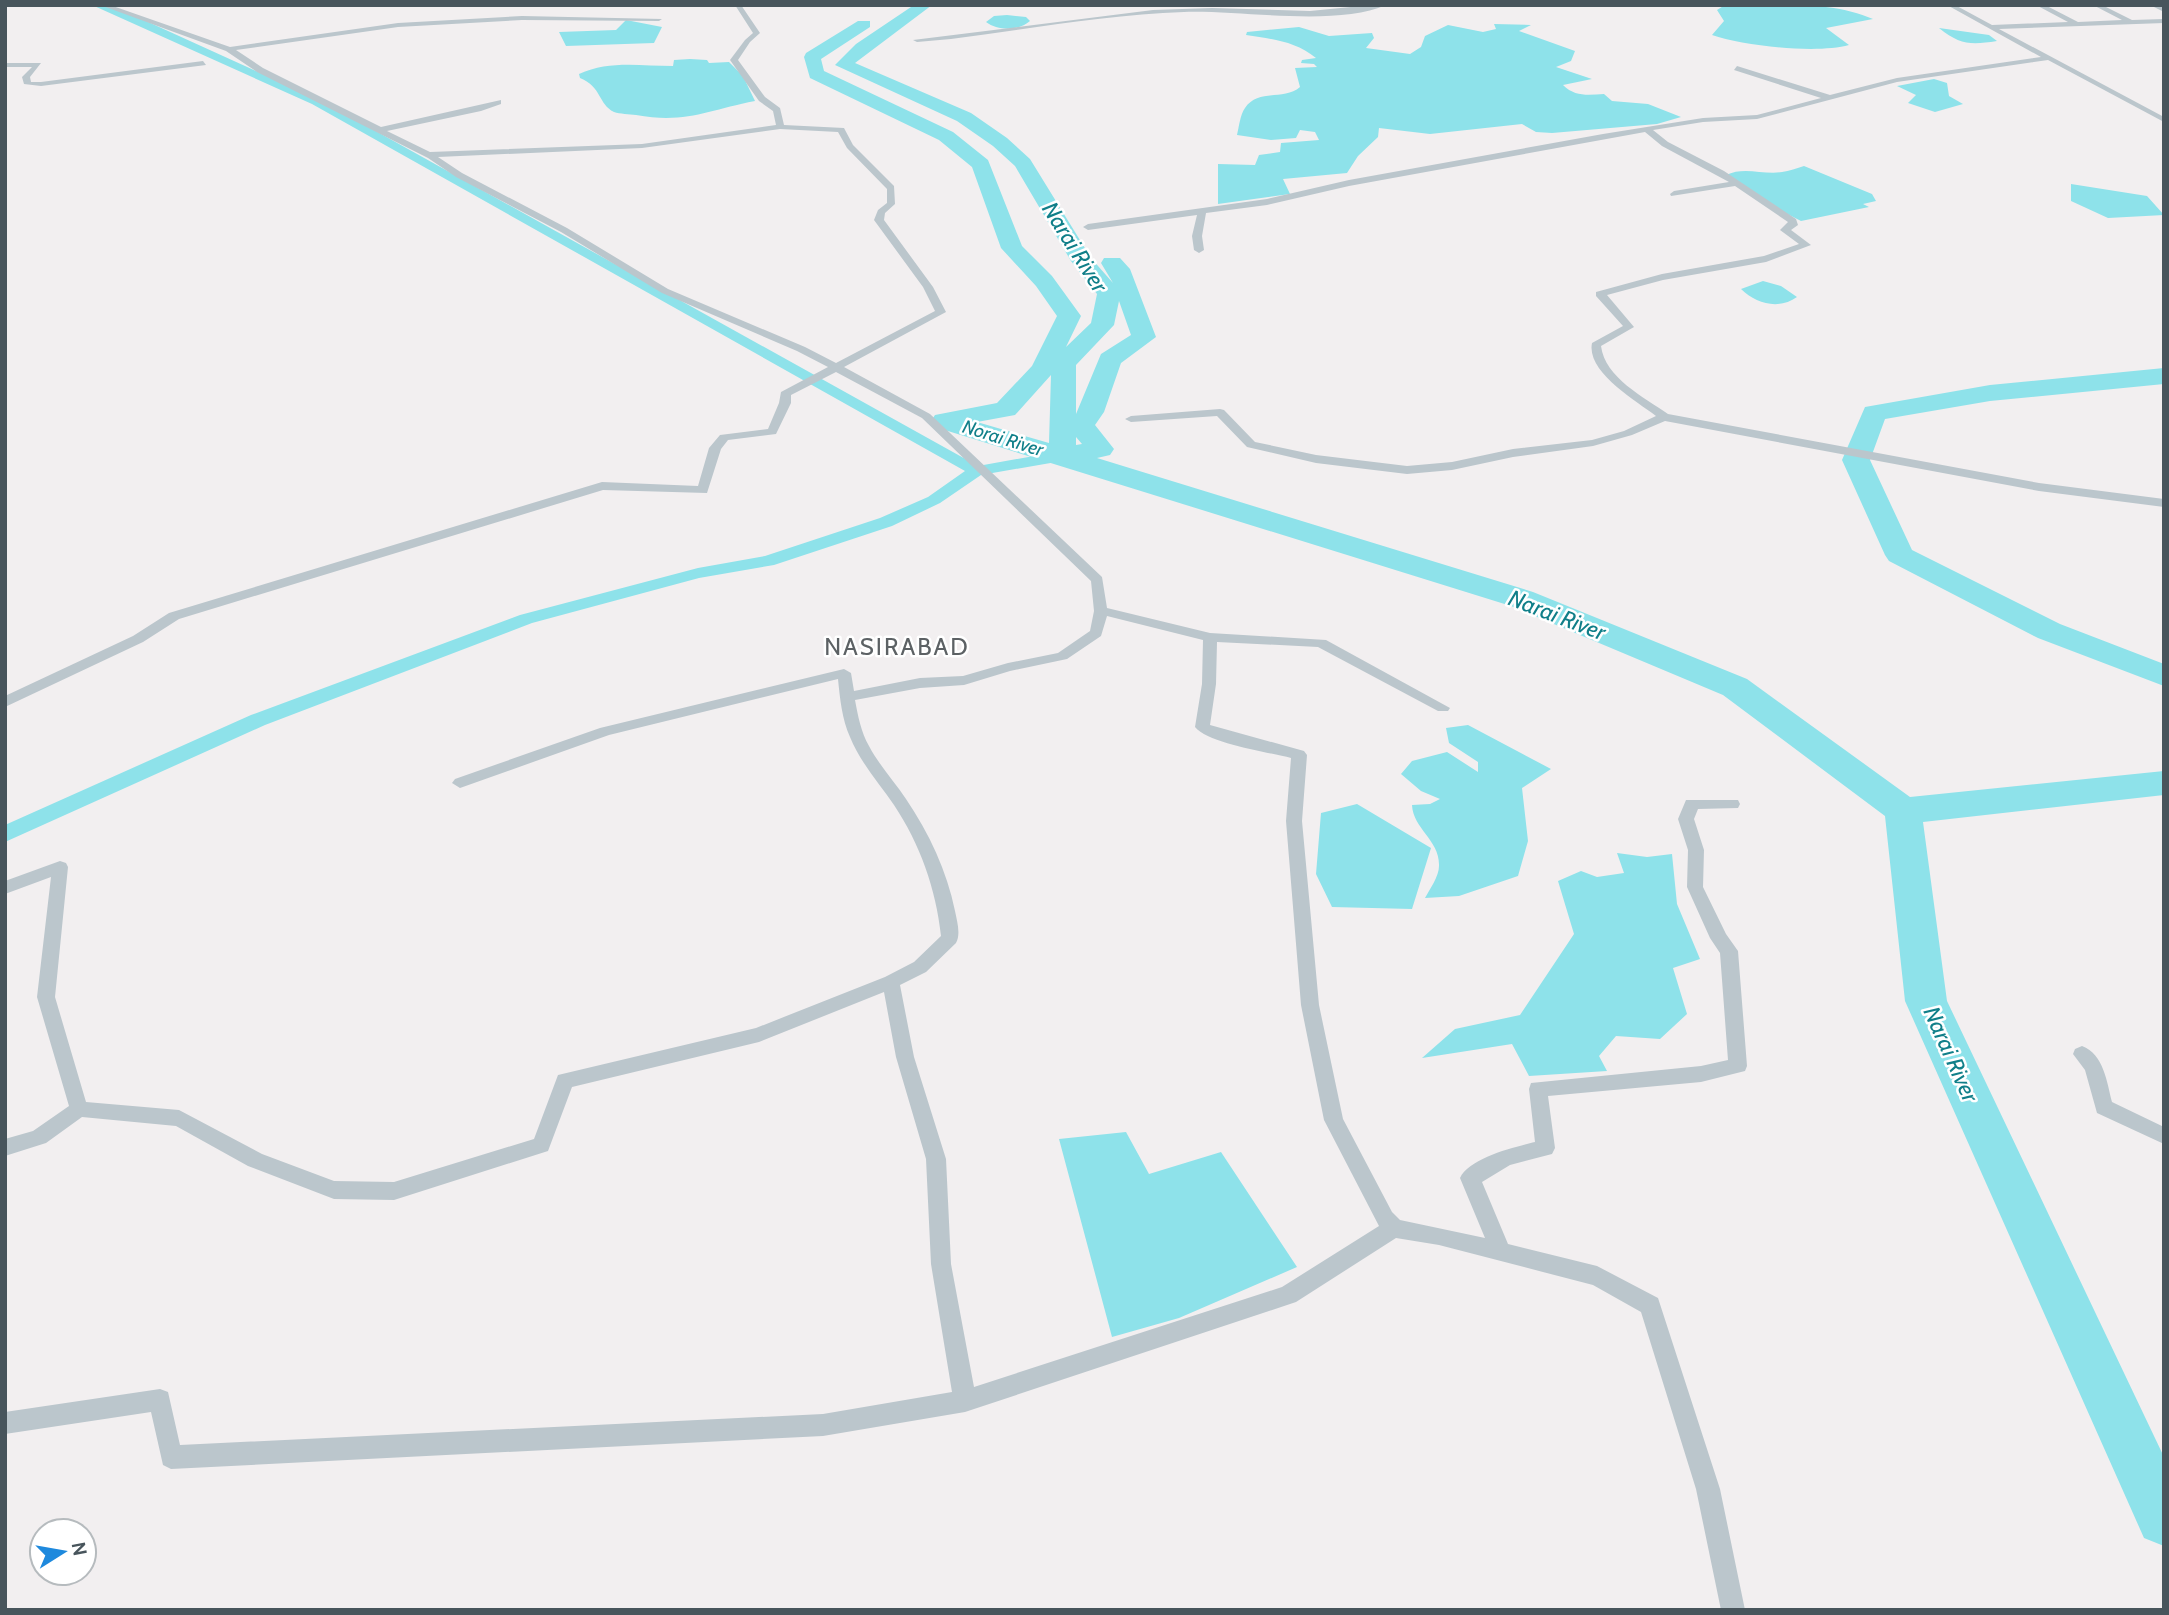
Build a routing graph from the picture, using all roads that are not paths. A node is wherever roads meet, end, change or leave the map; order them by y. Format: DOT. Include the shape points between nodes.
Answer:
graph roads {
  1 [pos="103,5"];
  2 [pos="738,5"];
  3 [pos="1383,5"];
  4 [pos="1950,5"];
  5 [pos="2039,5"];
  6 [pos="2096,5"];
  7 [pos="2154,5"];
  8 [pos="2164,10"];
  9 [pos="659,19"];
  10 [pos="2164,20"];
  11 [pos="2131,22"];
  12 [pos="2077,24"];
  13 [pos="1989,27"];
  14 [pos="917,40"];
  15 [pos="229,49"];
  16 [pos="2050,58"];
  17 [pos="203,63"];
  18 [pos="5,65"];
  19 [pos="1737,68"];
  20 [pos="1827,97"];
  21 [pos="498,102"];
  22 [pos="2164,120"];
  23 [pos="780,127"];
  24 [pos="1646,129"];
  25 [pos="380,130"];
  26 [pos="430,155"];
  27 [pos="1735,184"];
  28 [pos="1674,194"];
  29 [pos="1202,211"];
  30 [pos="1088,227"];
  31 [pos="1199,250"];
  32 [pos="839,368"];
  33 [pos="1664,417"];
  34 [pos="1131,419"];
  35 [pos="2164,503"];
  36 [pos="1101,611"];
  37 [pos="1210,637"];
  38 [pos="848,698"];
  39 [pos="5,702"];
  40 [pos="1443,708"];
  41 [pos="460,783"];
  42 [pos="1732,804"];
  43 [pos="5,888"];
  44 [pos="891,982"];
  45 [pos="2082,1054"];
  46 [pos="79,1109"];
  47 [pos="2164,1136"];
  48 [pos="5,1148"];
  49 [pos="1394,1228"];
  50 [pos="1501,1252"];
  51 [pos="965,1401"];
  52 [pos="5,1423"];
  53 [pos="1733,1610"];
  1 -- 15 [label="street"];
  2 -- 23 [label="street" via="757,33 734,60 762,99 777,110"];
  3 -- 14 [label="street" via="1295,14 1149,12"];
  4 -- 13 [label="street"];
  5 -- 12 [label="street"];
  6 -- 11 [label="street"];
  7 -- 8 [label="street"];
  9 -- 15 [label="street" via="522,18 373,27"];
  10 -- 11 [label="street"];
  11 -- 12 [label="street"];
  12 -- 13 [label="street"];
  13 -- 16 [label="street"];
  15 -- 25 [label="street" via="260,70"];
  16 -- 20 [label="street" via="1897,80"];
  16 -- 22 [label="street"];
  17 -- 18 [label="street" via="41,84 28,83 26,77 38,65"];
  19 -- 20 [label="street"];
  20 -- 24 [label="street" via="1757,117"];
  21 -- 25 [label="street"];
  23 -- 26 [label="street" via="642,146"];
  23 -- 32 [label="street" via="841,130 849,146 891,188 891,204 879,220 941,312"];
  24 -- 27 [label="street"];
  24 -- 29 [label="street"];
  25 -- 26 [label="street"];
  26 -- 32 [label="street" via="665,291"];
  27 -- 28 [label="street"];
  27 -- 33 [label="street" via="1793,221 1785,230 1806,245 1766,259 1662,277 1600,294 1629,327 1596,345 1602,367"];
  29 -- 30 [label="street"];
  29 -- 31 [label="street"];
  32 -- 36 [label="street" via="926,416 1097,580"];
  32 -- 39 [label="street" via="785,394 772,432 724,437 715,448 703,490 602,486 507,513 174,615 138,639"];
  33 -- 34 [label="street" via="1592,443 1406,470 1259,447 1240,437 1220,412"];
  33 -- 35 [label="street" via="2039,487"];
  36 -- 37 [label="street"];
  36 -- 38 [label="street" via="1096,633 1062,656 964,680 920,683"];
  37 -- 40 [label="street" via="1321,643"];
  37 -- 49 [label="street" via="1202,727 1299,755 1294,821 1310,1005 1334,1120"];
  38 -- 41 [label="street" via="844,673 605,731"];
  38 -- 44 [label="street" via="853,728 902,805 948,906 950,938 920,967"];
  42 -- 50 [label="street" via="1692,804 1686,820 1696,850 1695,887 1729,951 1738,1066 1701,1074 1538,1089 1545,1149 1505,1158 1471,1178"];
  43 -- 46 [label="street" via="60,867 46,998"];
  44 -- 46 [label="street" via="759,1035 565,1081 541,1145 394,1191 334,1190 255,1160 179,1118"];
  44 -- 51 [label="street" via="905,1057 936,1159 942,1264"];
  45 -- 47 [label="street" via="2093,1068 2104,1107"];
  46 -- 48 [label="street" via="39,1137"];
  49 -- 50 [label="street"];
  49 -- 51 [label="street" via="1288,1295"];
  50 -- 53 [label="street" via="1597,1276 1650,1305 1707,1489"];
  51 -- 52 [label="street" via="823,1424 171,1457 160,1399"];
}
